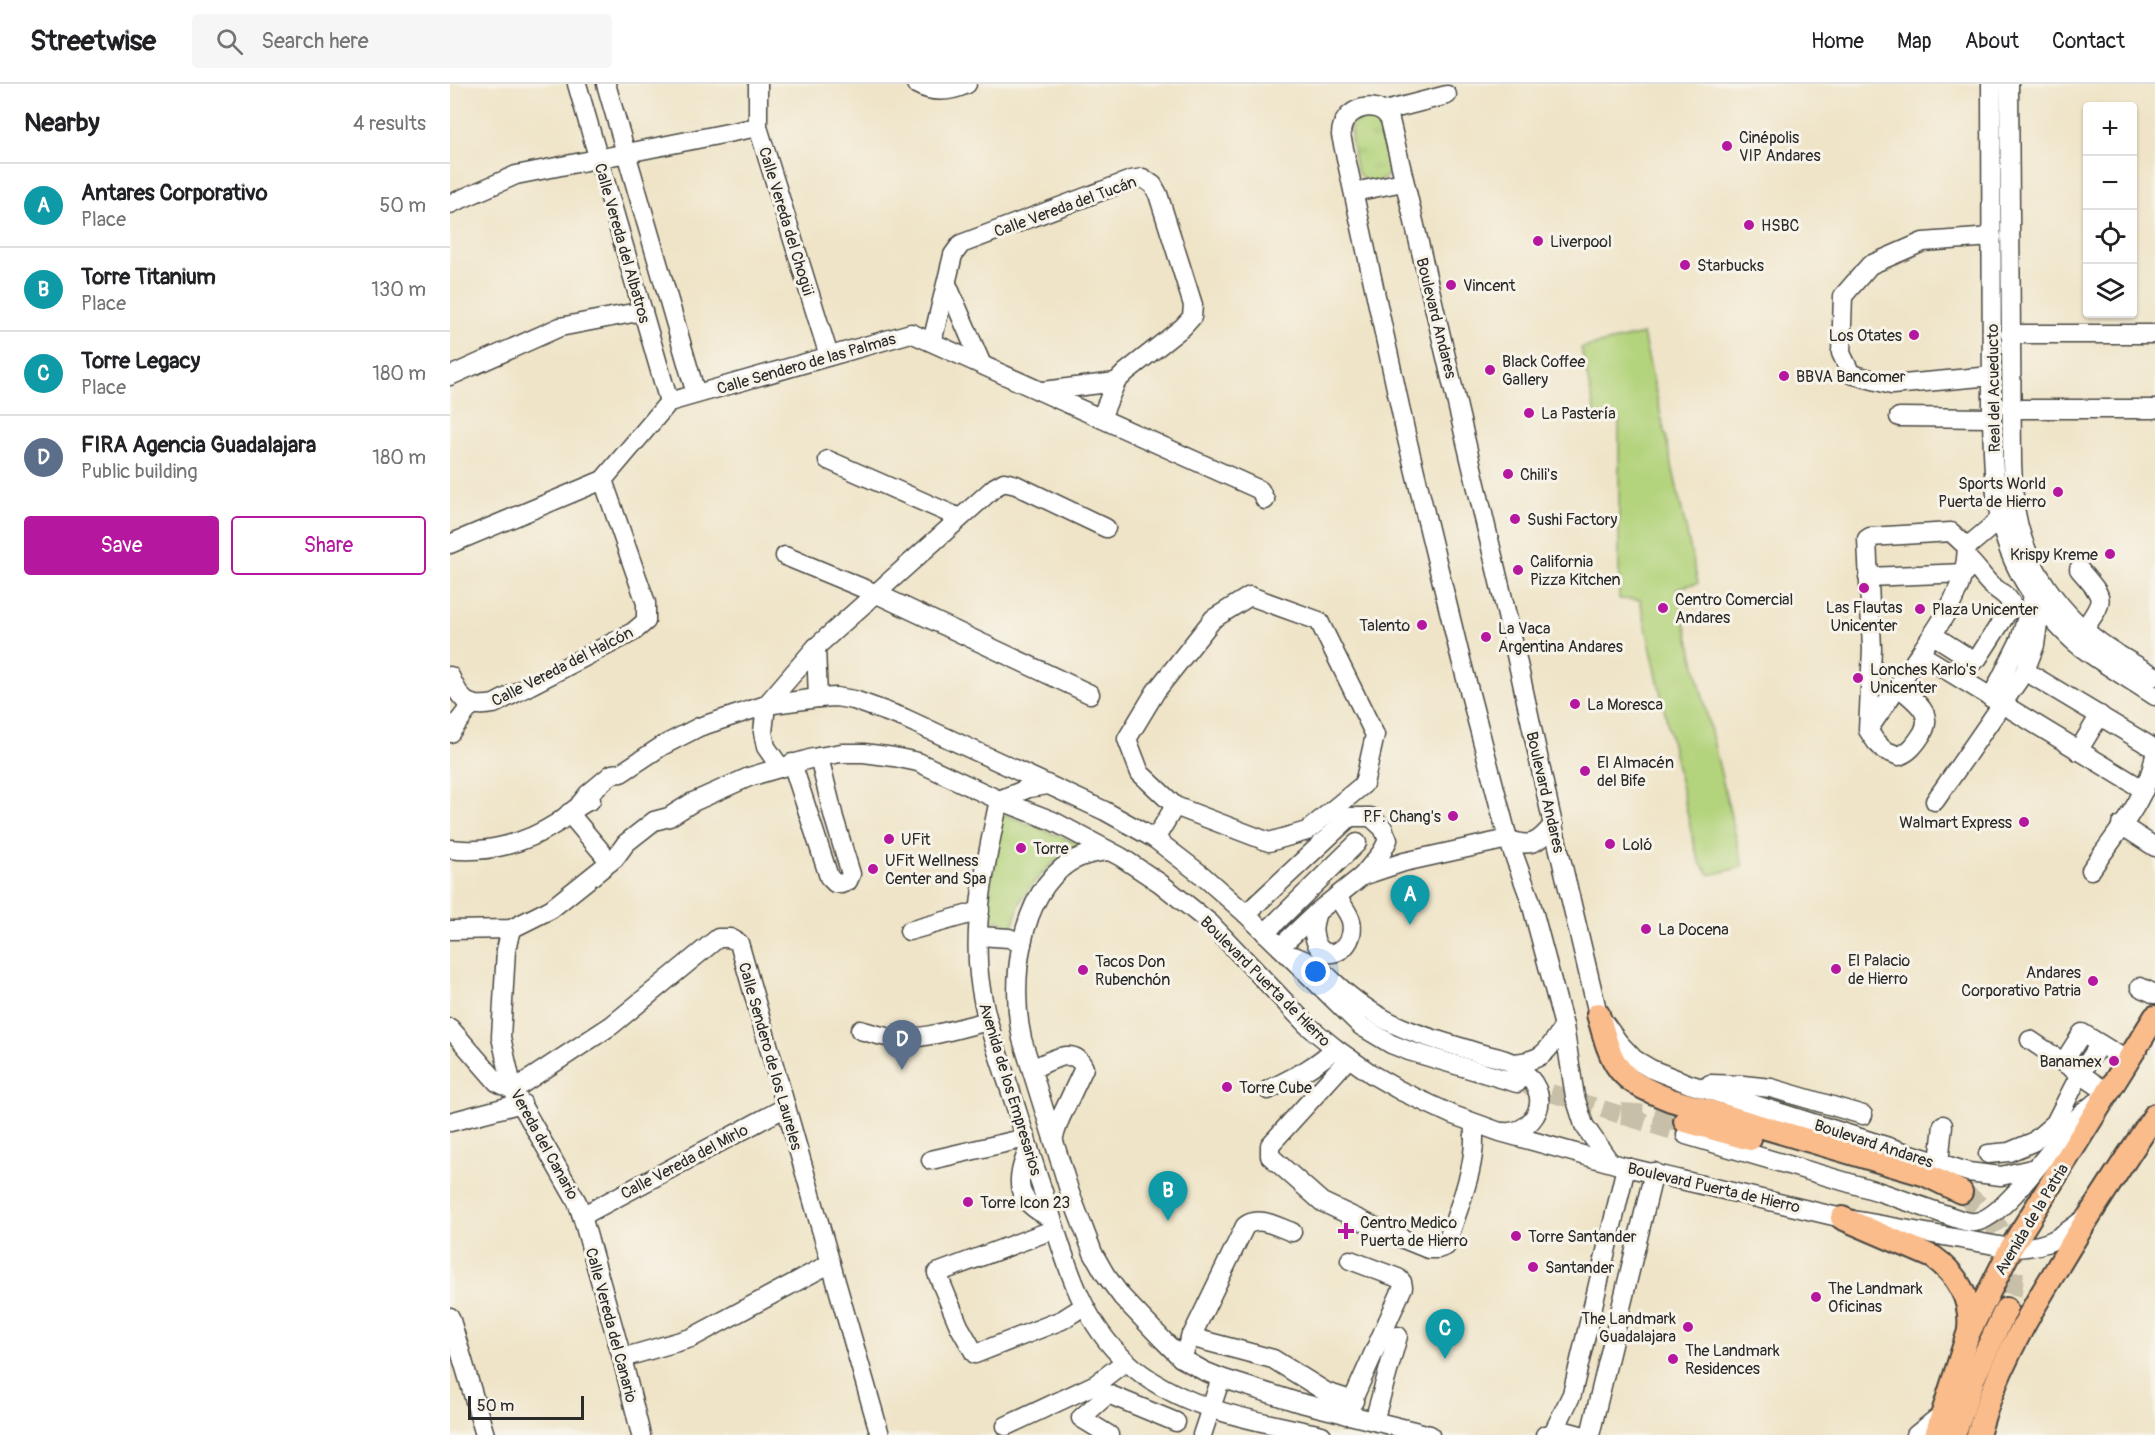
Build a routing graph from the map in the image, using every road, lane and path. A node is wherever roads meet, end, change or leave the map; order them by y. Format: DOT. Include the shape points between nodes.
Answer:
graph roads {
  1 [pos="577,84"];
  2 [pos="606,84"];
  3 [pos="758,84"];
  4 [pos="916,84"];
  5 [pos="967,84"];
  6 [pos="1991,84"];
  7 [pos="2008,84"];
  8 [pos="1447,95"];
  9 [pos="1385,111"];
  10 [pos="758,127"];
  11 [pos="2000,148"];
  12 [pos="626,153"];
  13 [pos="598,159"];
  14 [pos="2000,171"];
  15 [pos="1403,182"];
  16 [pos="1354,192"];
  17 [pos="450,204"];
  18 [pos="1992,237"];
  19 [pos="946,284"];
  20 [pos="643,311"];
  21 [pos="2010,334"];
  22 [pos="2155,334"];
  23 [pos="932,342"];
  24 [pos="829,356"];
  25 [pos="982,365"];
  26 [pos="450,376"];
  27 [pos="1992,376"];
  28 [pos="1116,382"];
  29 [pos="1041,391"];
  30 [pos="696,394"];
  31 [pos="669,402"];
  32 [pos="2011,409"];
  33 [pos="2155,409"];
  34 [pos="1899,417"];
  35 [pos="1101,418"];
  36 [pos="1992,418"];
  37 [pos="828,460"];
  38 [pos="603,480"];
  39 [pos="1265,500"];
  40 [pos="960,518"];
  41 [pos="2008,518"];
  42 [pos="1106,528"];
  43 [pos="450,544"];
  44 [pos="785,556"];
  45 [pos="1966,559"];
  46 [pos="2079,569"];
  47 [pos="1868,577"];
  48 [pos="2039,590"];
  49 [pos="877,594"];
  50 [pos="2084,629"];
  51 [pos="1933,635"];
  52 [pos="816,647"];
  53 [pos="1920,654"];
  54 [pos="2025,671"];
  55 [pos="450,676"];
  56 [pos="2155,676"];
  57 [pos="1898,687"];
  58 [pos="1090,694"];
  59 [pos="2155,696"];
  60 [pos="818,698"];
  61 [pos="1996,701"];
  62 [pos="472,704"];
  63 [pos="766,705"];
  64 [pos="2100,715"];
  65 [pos="1868,730"];
  66 [pos="450,733"];
  67 [pos="2078,751"];
  68 [pos="819,757"];
  69 [pos="2155,758"];
  70 [pos="786,765"];
  71 [pos="1048,785"];
  72 [pos="2144,790"];
  73 [pos="829,799"];
  74 [pos="999,800"];
  75 [pos="1935,801"];
  76 [pos="1092,805"];
  77 [pos="806,806"];
  78 [pos="1176,806"];
  79 [pos="575,808"];
  80 [pos="1553,825"];
  81 [pos="2121,825"];
  82 [pos="1077,833"];
  83 [pos="1155,839"];
  84 [pos="1508,839"];
  85 [pos="1357,843"];
  86 [pos="2155,847"];
  87 [pos="453,850"];
  88 [pos="1109,851"];
  89 [pos="1560,853"];
  90 [pos="613,860"];
  91 [pos="1517,863"];
  92 [pos="2091,870"];
  93 [pos="1362,876"];
  94 [pos="1337,897"];
  95 [pos="980,911"];
  96 [pos="1317,912"];
  97 [pos="1246,914"];
  98 [pos="511,929"];
  99 [pos="450,930"];
  100 [pos="909,932"];
  101 [pos="1265,933"];
  102 [pos="979,936"];
  103 [pos="1022,944"];
  104 [pos="1283,950"];
  105 [pos="1598,1014"];
  106 [pos="2155,1017"];
  107 [pos="988,1021"];
  108 [pos="1564,1026"];
  109 [pos="450,1028"];
  110 [pos="860,1030"];
  111 [pos="2030,1040"];
  112 [pos="2100,1044"];
  113 [pos="1342,1053"];
  114 [pos="2128,1061"];
  115 [pos="1512,1063"];
  116 [pos="2063,1063"];
  117 [pos="1032,1069"];
  118 [pos="2080,1074"];
  119 [pos="1517,1083"];
  120 [pos="1689,1084"];
  121 [pos="1268,1090"];
  122 [pos="511,1092"];
  123 [pos="2105,1095"];
  124 [pos="786,1107"];
  125 [pos="476,1115"];
  126 [pos="1863,1115"];
  127 [pos="2155,1115"];
  128 [pos="450,1122"];
  129 [pos="1473,1123"];
  130 [pos="1942,1125"];
  131 [pos="1686,1128"];
  132 [pos="1500,1132"];
  133 [pos="1053,1139"];
  134 [pos="1027,1143"];
  135 [pos="1988,1154"];
  136 [pos="932,1160"];
  137 [pos="1939,1163"];
  138 [pos="1617,1164"];
  139 [pos="2036,1168"];
  140 [pos="1654,1172"];
  141 [pos="582,1216"];
  142 [pos="2088,1216"];
  143 [pos="1842,1218"];
  144 [pos="1053,1224"];
  145 [pos="1292,1232"];
  146 [pos="2011,1248"];
  147 [pos="1350,1260"];
  148 [pos="831,1263"];
  149 [pos="1105,1274"];
  150 [pos="1081,1297"];
  151 [pos="2006,1309"];
  152 [pos="450,1317"];
  153 [pos="1968,1334"];
  154 [pos="1398,1336"];
  155 [pos="1190,1337"];
  156 [pos="622,1358"];
  157 [pos="1181,1358"];
  158 [pos="1126,1361"];
  159 [pos="1303,1377"];
  160 [pos="1221,1378"];
  161 [pos="1183,1398"];
  162 [pos="1297,1402"];
  163 [pos="1350,1408"];
  164 [pos="1210,1409"];
  165 [pos="1374,1421"];
  166 [pos="1939,1425"];
  167 [pos="1006,1426"];
  168 [pos="1174,1429"];
  169 [pos="1549,1434"];
  170 [pos="485,1435"];
  171 [pos="641,1435"];
  172 [pos="880,1435"];
  173 [pos="1109,1435"];
  174 [pos="1202,1435"];
  175 [pos="1322,1435"];
  176 [pos="1430,1435"];
  177 [pos="1580,1435"];
  178 [pos="1590,1435"];
  179 [pos="1916,1435"];
  180 [pos="1954,1435"];
  181 [pos="1978,1435"];
  1 -- 13 [label="street, Calle Vereda del Albatros"];
  2 -- 12 [label="street, Calle Vereda del Albatros"];
  3 -- 10 [label="street, Calle Vereda del Chogüi"];
  4 -- 5 [label="street" via="947,92"];
  6 -- 11 [label="street, Real del Acueducto"];
  7 -- 11 [label="street, Real del Acueducto"];
  8 -- 9 [label="street"];
  9 -- 15 [label="street, Boulevard Andares"];
  9 -- 16 [label="street" via="1363,108 1346,116 1341,126"];
  10 -- 12 [label="street"];
  10 -- 24 [label="street, Calle Vereda del Chogüi"];
  11 -- 14 [label="street, Real del Acueducto"];
  12 -- 13 [label="street"];
  12 -- 30 [label="street, Calle Vereda del Albatros"];
  13 -- 17 [label="street" via="516,175"];
  13 -- 20 [label="street, Calle Vereda del Albatros"];
  14 -- 18 [label="street, Real del Acueducto"];
  14 -- 21 [label="street, Real del Acueducto"];
  15 -- 16 [label="street"];
  15 -- 80 [label="street, Boulevard Andares" via="1500,584"];
  16 -- 84 [label="street" via="1407,439"];
  18 -- 27 [label="street, Real del Acueducto"];
  18 -- 27 [label="street" via="1923,242 1870,265 1843,296 1841,353 1851,374 1892,385"];
  19 -- 23 [label="street, Calle Vereda del Tucán"];
  19 -- 25 [label="street"];
  19 -- 28 [label="street, Calle Vereda del Tucán" via="953,255 962,244 1143,178 1153,184 1158,194 1193,305 1192,317"];
  20 -- 26 [label="street" via="560,327"];
  20 -- 31 [label="street, Calle Vereda del Albatros"];
  21 -- 22 [label="street"];
  21 -- 32 [label="street, Real del Acueducto"];
  23 -- 24 [label="street, Calle Sendero de las Palmas" via="911,333"];
  23 -- 25 [label="street, Calle Sendero de las Palmas"];
  24 -- 30 [label="street, Calle Sendero de las Palmas"];
  25 -- 29 [label="street, Calle Sendero de las Palmas"];
  27 -- 36 [label="street, Real del Acueducto"];
  28 -- 29 [label="street"];
  28 -- 35 [label="street, Calle Vereda del Tucán"];
  29 -- 35 [label="street, Calle Sendero de las Palmas"];
  30 -- 31 [label="street, Calle Sendero de las Palmas"];
  31 -- 38 [label="street"];
  32 -- 33 [label="street"];
  32 -- 41 [label="street, Real del Acueducto"];
  34 -- 36 [label="street"];
  35 -- 39 [label="street, Calle Sendero de las Palmas" via="1260,490"];
  36 -- 41 [label="street, Real del Acueducto" via="1994,465"];
  37 -- 40 [label="street"];
  38 -- 43 [label="street"];
  38 -- 62 [label="street, Calle Vereda del Halcón" via="646,603 646,621 633,632 494,704"];
  40 -- 42 [label="street" via="1004,482 1016,484"];
  40 -- 49 [label="street"];
  41 -- 45 [label="street"];
  41 -- 48 [label="street, Real del Acueducto" via="2027,548"];
  44 -- 49 [label="street"];
  45 -- 47 [label="street"];
  45 -- 47 [label="street" via="1951,532 1870,537 1866,543"];
  45 -- 51 [label="street" via="1959,591"];
  45 -- 51 [label="street" via="2012,605 1974,660"];
  46 -- 50 [label="street" via="2100,597 2100,607"];
  47 -- 65 [label="street" via="1872,649"];
  48 -- 50 [label="street, Real del Acueducto"];
  48 -- 54 [label="street" via="2035,645"];
  48 -- 59 [label="street, Real del Acueducto" via="2080,647"];
  48 -- 61 [label="street"];
  49 -- 52 [label="street"];
  49 -- 58 [label="street"];
  50 -- 56 [label="street, Real del Acueducto"];
  51 -- 53 [label="street"];
  52 -- 60 [label="street"];
  52 -- 63 [label="street"];
  53 -- 57 [label="street"];
  53 -- 61 [label="street"];
  54 -- 61 [label="street"];
  54 -- 64 [label="street"];
  55 -- 62 [label="street, Calle Vereda del Halcón" via="464,700"];
  57 -- 65 [label="street"];
  57 -- 65 [label="street" via="1924,710 1927,727 1912,748 1899,756 1884,750"];
  60 -- 63 [label="street, Boulevard Puerta de Hierro"];
  60 -- 71 [label="street, Boulevard Puerta de Hierro" via="854,700 904,718"];
  61 -- 67 [label="street"];
  61 -- 75 [label="street"];
  62 -- 66 [label="street"];
  63 -- 70 [label="street" via="765,739 772,758"];
  63 -- 79 [label="street, Boulevard Puerta de Hierro" via="689,731 640,759 592,799"];
  64 -- 67 [label="street"];
  64 -- 69 [label="street"];
  67 -- 72 [label="street"];
  68 -- 70 [label="street, Boulevard Puerta de Hierro"];
  68 -- 73 [label="street"];
  68 -- 74 [label="street, Boulevard Puerta de Hierro" via="864,753 918,762"];
  69 -- 72 [label="street"];
  70 -- 77 [label="street"];
  70 -- 90 [label="street, Boulevard Puerta de Hierro" via="654,821 626,843"];
  71 -- 74 [label="street"];
  71 -- 76 [label="street, Boulevard Puerta de Hierro"];
  72 -- 81 [label="street"];
  73 -- 77 [label="street"];
  73 -- 77 [label="street" via="851,874 841,884 829,877"];
  74 -- 82 [label="street, Boulevard Puerta de Hierro"];
  74 -- 95 [label="street, Avenida de los Empresarios"];
  76 -- 82 [label="street"];
  76 -- 83 [label="street, Boulevard Puerta de Hierro"];
  78 -- 78 [label="street" via="1140,773 1127,739 1156,691 1214,619 1250,596 1319,621 1375,735 1364,784 1307,831 1269,842"];
  78 -- 83 [label="street"];
  79 -- 87 [label="street, Boulevard Puerta de Hierro" via="527,839 504,846"];
  79 -- 90 [label="street"];
  80 -- 84 [label="street" via="1538,841 1527,844"];
  80 -- 89 [label="street, Boulevard Andares"];
  81 -- 86 [label="street"];
  81 -- 92 [label="street"];
  82 -- 88 [label="street, Boulevard Puerta de Hierro"];
  83 -- 97 [label="street, Boulevard Puerta de Hierro"];
  84 -- 91 [label="street"];
  84 -- 93 [label="street" via="1404,862"];
  85 -- 101 [label="street"];
  88 -- 103 [label="street, Avenida de los Empresarios" via="1085,855 1057,873 1033,909"];
  88 -- 113 [label="street, Boulevard Puerta de Hierro" via="1160,883 1210,923 1307,1025"];
  89 -- 91 [label="street" via="1536,847"];
  89 -- 105 [label="street, Boulevard Andares"];
  90 -- 98 [label="street, Boulevard Puerta de Hierro" via="550,909"];
  91 -- 108 [label="street"];
  93 -- 94 [label="street"];
  93 -- 97 [label="street" via="1388,840 1383,828 1371,817 1350,818"];
  94 -- 96 [label="street"];
  94 -- 96 [label="street" via="1351,919 1352,932 1344,949 1326,953 1316,944 1313,933"];
  95 -- 100 [label="street"];
  95 -- 102 [label="street, Avenida de los Empresarios"];
  96 -- 104 [label="street"];
  97 -- 101 [label="street, Boulevard Puerta de Hierro"];
  98 -- 99 [label="street, Boulevard Puerta de Hierro"];
  98 -- 122 [label="street, Vereda del Canario" via="506,950 501,1037"];
  101 -- 104 [label="street, Boulevard Puerta de Hierro"];
  102 -- 103 [label="street" via="1010,938"];
  102 -- 107 [label="street, Avenida de los Empresarios" via="979,975"];
  103 -- 117 [label="street, Avenida de los Empresarios" via="1018,1018"];
  104 -- 115 [label="street" via="1321,968 1349,995 1386,1020"];
  104 -- 119 [label="street, Boulevard Puerta de Hierro" via="1347,1014 1375,1035 1409,1051"];
  105 -- 120 [label="street, Boulevard Andares" via="1634,1059"];
  105 -- 131 [label="main road" via="1608,1053 1628,1078 1644,1090 1926,1175 1961,1192 1925,1189"];
  106 -- 114 [label="main road, Avenida de la Patria"];
  107 -- 110 [label="street" via="908,1037 892,1038"];
  107 -- 134 [label="street, Avenida de los Empresarios"];
  108 -- 115 [label="street" via="1540,1057"];
  108 -- 138 [label="street" via="1580,1116 1590,1136"];
  109 -- 122 [label="street"];
  111 -- 116 [label="street"];
  112 -- 114 [label="street"];
  112 -- 116 [label="street" via="2082,1033"];
  112 -- 118 [label="street"];
  113 -- 121 [label="street"];
  113 -- 129 [label="street, Boulevard Puerta de Hierro" via="1401,1091"];
  113 -- 129 [label="street" via="1269,1149 1270,1156 1322,1202 1428,1249 1443,1248 1471,1166"];
  114 -- 123 [label="main road, Avenida de la Patria"];
  115 -- 132 [label="street" via="1533,1080 1540,1102 1530,1123 1516,1131"];
  116 -- 118 [label="street"];
  117 -- 133 [label="street, Avenida de los Empresarios"];
  117 -- 133 [label="street" via="1064,1055 1082,1061 1084,1068"];
  118 -- 123 [label="street"];
  118 -- 135 [label="street" via="2055,1123 2033,1142 2009,1152"];
  120 -- 126 [label="street" via="1771,1088"];
  120 -- 137 [label="street, Boulevard Andares"];
  122 -- 124 [label="street, Calle Sendero de los Laureles" via="612,1025 723,937 739,943"];
  122 -- 125 [label="street"];
  122 -- 125 [label="street"];
  122 -- 141 [label="street, Vereda del Canario"];
  123 -- 139 [label="street" via="2070,1125"];
  123 -- 146 [label="main road, Avenida de la Patria"];
  124 -- 141 [label="street, Calle Vereda del Mirlo"];
  124 -- 148 [label="street, Calle Sendero de los Laureles"];
  125 -- 128 [label="street"];
  127 -- 142 [label="main road"];
  129 -- 132 [label="street, Boulevard Puerta de Hierro"];
  130 -- 137 [label="street"];
  131 -- 139 [label="street" via="1962,1221 1976,1222 1998,1209"];
  132 -- 138 [label="street, Boulevard Puerta de Hierro"];
  133 -- 149 [label="street, Avenida de los Empresarios" via="1081,1224"];
  134 -- 136 [label="street"];
  134 -- 144 [label="street, Avenida de los Empresarios"];
  137 -- 139 [label="street, Boulevard Andares" via="2001,1176"];
  138 -- 140 [label="street, Boulevard Puerta de Hierro"];
  138 -- 169 [label="street" via="1572,1394"];
  140 -- 143 [label="street, Boulevard Puerta de Hierro"];
  140 -- 178 [label="street"];
  141 -- 156 [label="street, Calle Vereda del Canario"];
  142 -- 146 [label="street, Boulevard Puerta de Hierro" via="2055,1241 2032,1248"];
  142 -- 181 [label="main road" via="2001,1371"];
  143 -- 146 [label="street, Boulevard Puerta de Hierro"];
  143 -- 153 [label="main road" via="1943,1264 1964,1292"];
  144 -- 150 [label="street, Avenida de los Empresarios"];
  144 -- 150 [label="street" via="937,1272 959,1326 975,1353 1062,1320"];
  145 -- 155 [label="street" via="1259,1221 1245,1226"];
  146 -- 153 [label="main road, Avenida de la Patria"];
  147 -- 163 [label="street" via="1398,1278 1403,1287"];
  148 -- 156 [label="street" via="691,1338"];
  148 -- 172 [label="street, Calle Sendero de los Laureles"];
  149 -- 150 [label="street"];
  149 -- 157 [label="street, Avenida de los Empresarios"];
  150 -- 158 [label="street, Avenida de los Empresarios" via="1107,1341"];
  151 -- 180 [label="main road" via="1974,1377"];
  152 -- 170 [label="street"];
  153 -- 166 [label="main road, Avenida de la Patria"];
  154 -- 165 [label="street"];
  155 -- 157 [label="street"];
  155 -- 159 [label="street" via="1273,1359"];
  156 -- 171 [label="street, Calle Vereda del Canario"];
  157 -- 160 [label="street, Avenida de los Empresarios"];
  158 -- 161 [label="street, Avenida de los Empresarios"];
  158 -- 167 [label="street" via="1096,1383"];
  159 -- 162 [label="street"];
  159 -- 163 [label="street"];
  160 -- 162 [label="street, Avenida de los Empresarios"];
  160 -- 164 [label="street"];
  161 -- 164 [label="street, Avenida de los Empresarios"];
  161 -- 168 [label="street"];
  162 -- 163 [label="street, Avenida de los Empresarios"];
  163 -- 165 [label="street, Avenida de los Empresarios"];
  164 -- 174 [label="street"];
  164 -- 175 [label="street, Avenida de los Empresarios"];
  165 -- 176 [label="street, Avenida de los Empresarios"];
  166 -- 179 [label="street"];
  168 -- 173 [label="street" via="1108,1394 1081,1418"];
  169 -- 177 [label="street" via="1565,1431"];
}
